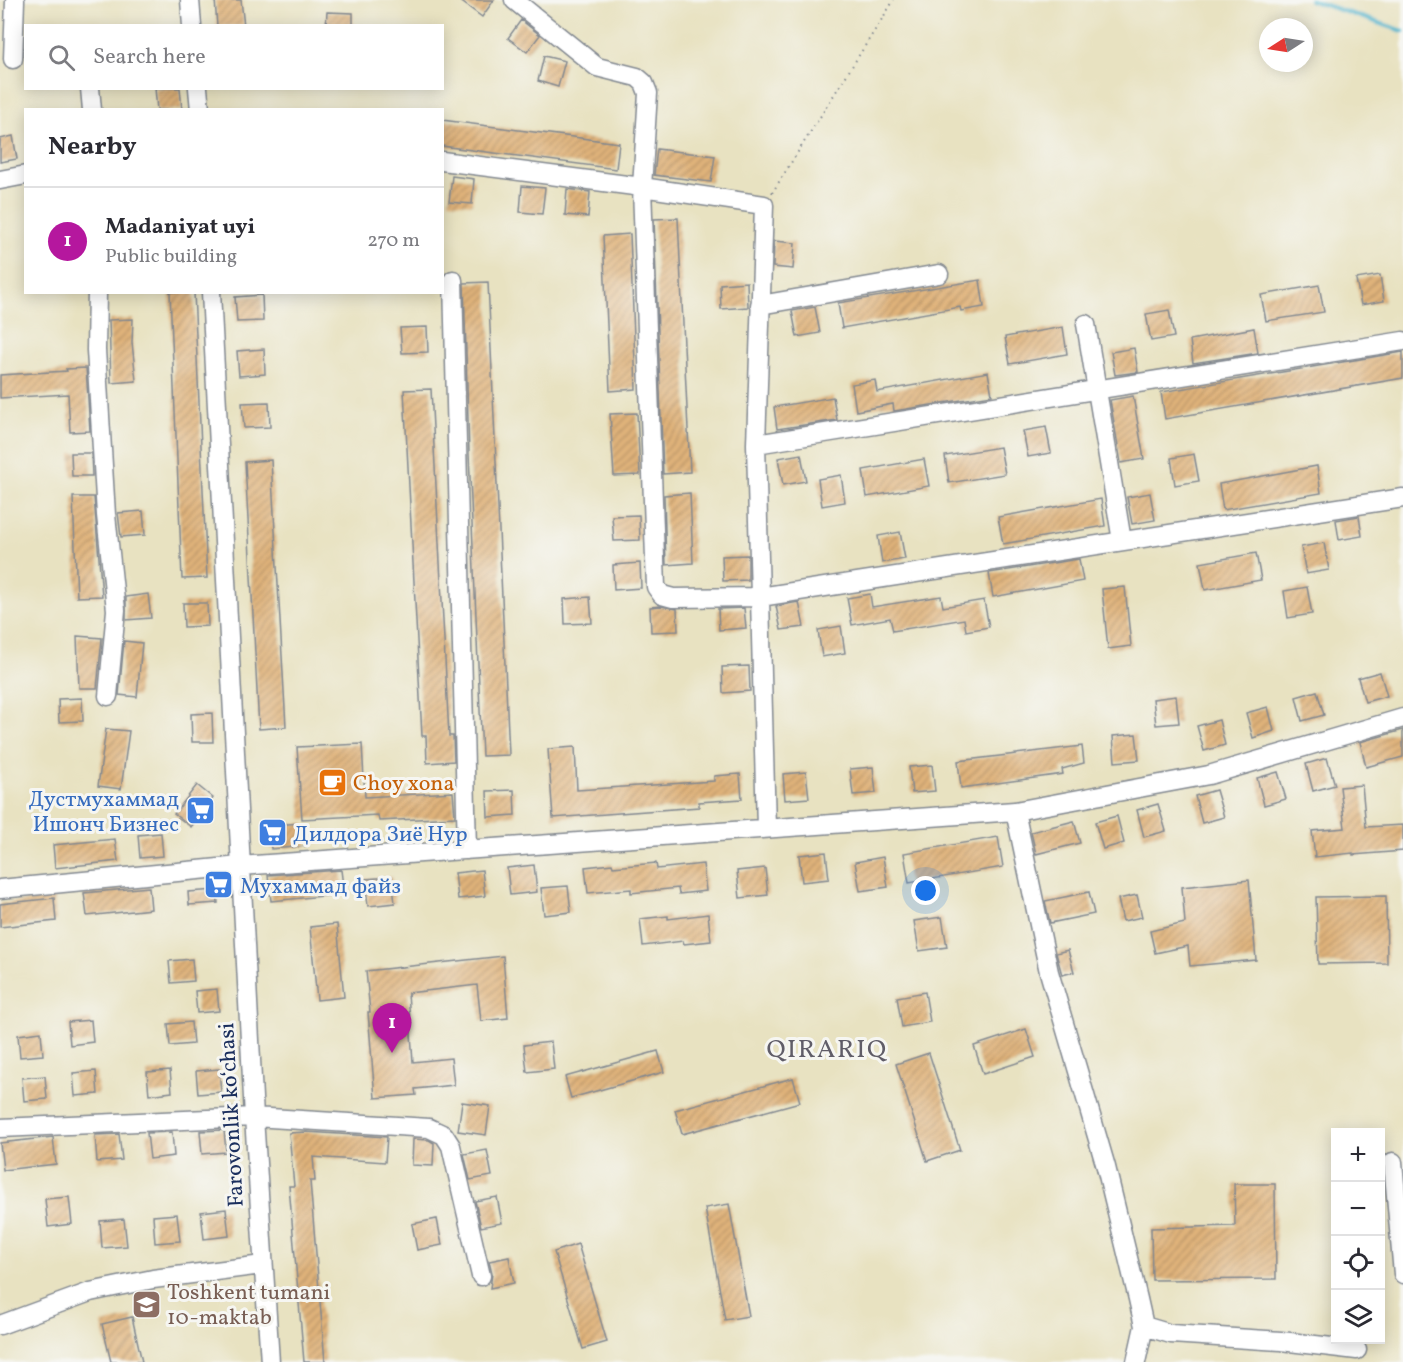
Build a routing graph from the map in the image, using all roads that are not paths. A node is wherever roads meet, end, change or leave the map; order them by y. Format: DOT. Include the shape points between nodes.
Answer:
graph roads {
  1 [pos="15,0"];
  2 [pos="190,0"];
  3 [pos="514,0"];
  4 [pos="192,24"];
  5 [pos="13,58"];
  6 [pos="90,90"];
  7 [pos="198,90"];
  8 [pos="92,108"];
  9 [pos="200,108"];
  10 [pos="444,161"];
  11 [pos="24,175"];
  12 [pos="0,180"];
  13 [pos="642,187"];
  14 [pos="939,274"];
  15 [pos="453,280"];
  16 [pos="97,294"];
  17 [pos="211,294"];
  18 [pos="760,305"];
  19 [pos="1086,324"];
  20 [pos="1403,341"];
  21 [pos="1098,390"];
  22 [pos="756,444"];
  23 [pos="1403,498"];
  24 [pos="1122,541"];
  25 [pos="760,597"];
  26 [pos="108,696"];
  27 [pos="1403,718"];
  28 [pos="1015,811"];
  29 [pos="766,828"];
  30 [pos="467,850"];
  31 [pos="240,866"];
  32 [pos="0,889"];
  33 [pos="254,1117"];
  34 [pos="0,1128"];
  35 [pos="1393,1162"];
  36 [pos="263,1265"];
  37 [pos="1403,1274"];
  38 [pos="481,1276"];
  39 [pos="0,1324"];
  40 [pos="1144,1326"];
  41 [pos="1357,1350"];
  42 [pos="270,1362"];
  43 [pos="1136,1362"];
  1 -- 5 [label="street"];
  2 -- 4 [label="street"];
  3 -- 13 [label="street" via="597,67 637,77 644,83 648,93"];
  6 -- 8 [label="street"];
  7 -- 9 [label="street"];
  10 -- 13 [label="street"];
  11 -- 12 [label="street"];
  13 -- 18 [label="street" via="764,205"];
  13 -- 25 [label="street" via="656,587 662,595 673,598"];
  14 -- 18 [label="street"];
  15 -- 30 [label="street"];
  16 -- 26 [label="street" via="96,350 116,610"];
  17 -- 31 [label="street, Farovonlik koʻchasi"];
  18 -- 22 [label="street"];
  19 -- 21 [label="street"];
  20 -- 21 [label="street"];
  21 -- 22 [label="street"];
  21 -- 24 [label="street"];
  22 -- 25 [label="street"];
  23 -- 24 [label="street"];
  24 -- 25 [label="street"];
  25 -- 29 [label="street"];
  27 -- 28 [label="street" via="1209,775"];
  28 -- 29 [label="street"];
  28 -- 40 [label="street" via="1048,972 1106,1167"];
  29 -- 30 [label="street"];
  30 -- 31 [label="street"];
  31 -- 32 [label="street"];
  31 -- 33 [label="street, Farovonlik koʻchasi"];
  33 -- 34 [label="street"];
  33 -- 36 [label="street, Farovonlik koʻchasi"];
  33 -- 38 [label="street" via="429,1128 444,1135 451,1146"];
  35 -- 37 [label="street"];
  36 -- 39 [label="street" via="153,1279 90,1292"];
  36 -- 42 [label="street, Farovonlik koʻchasi"];
  40 -- 41 [label="street" via="1171,1334"];
  40 -- 43 [label="street"];
}
